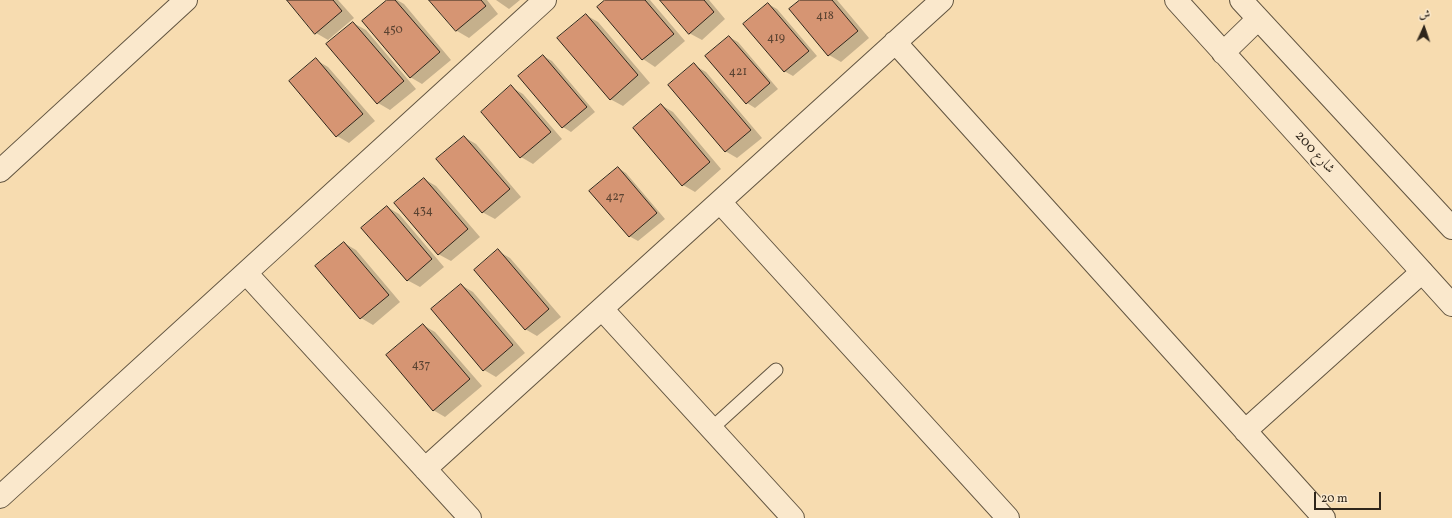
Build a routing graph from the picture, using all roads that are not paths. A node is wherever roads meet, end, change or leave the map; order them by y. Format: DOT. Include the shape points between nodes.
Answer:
graph roads {
  1 [pos="186,0"];
  2 [pos="545,0"];
  3 [pos="942,0"];
  4 [pos="1176,0"];
  5 [pos="1241,0"];
  6 [pos="1258,19"];
  7 [pos="895,42"];
  8 [pos="1223,53"];
  9 [pos="0,171"];
  10 [pos="720,202"];
  11 [pos="1452,228"];
  12 [pos="1422,272"];
  13 [pos="246,273"];
  14 [pos="1452,306"];
  15 [pos="602,309"];
  16 [pos="776,370"];
  17 [pos="711,429"];
  18 [pos="1245,431"];
  19 [pos="425,469"];
  20 [pos="0,497"];
  21 [pos="470,518"];
  22 [pos="793,518"];
  23 [pos="1008,518"];
  24 [pos="1324,518"];
  1 -- 9 [label="street"];
  2 -- 13 [label="street"];
  3 -- 7 [label="street"];
  4 -- 8 [label="street, شارع 200"];
  5 -- 6 [label="street"];
  6 -- 8 [label="street"];
  6 -- 11 [label="street"];
  7 -- 10 [label="street"];
  7 -- 18 [label="street"];
  8 -- 12 [label="street, شارع 200"];
  10 -- 15 [label="street"];
  10 -- 23 [label="street"];
  12 -- 14 [label="street, شارع 200"];
  12 -- 18 [label="street"];
  13 -- 19 [label="street"];
  13 -- 20 [label="street"];
  15 -- 17 [label="street"];
  15 -- 19 [label="street"];
  16 -- 17 [label="lane"];
  17 -- 22 [label="street"];
  18 -- 24 [label="street"];
  19 -- 21 [label="street"];
}
